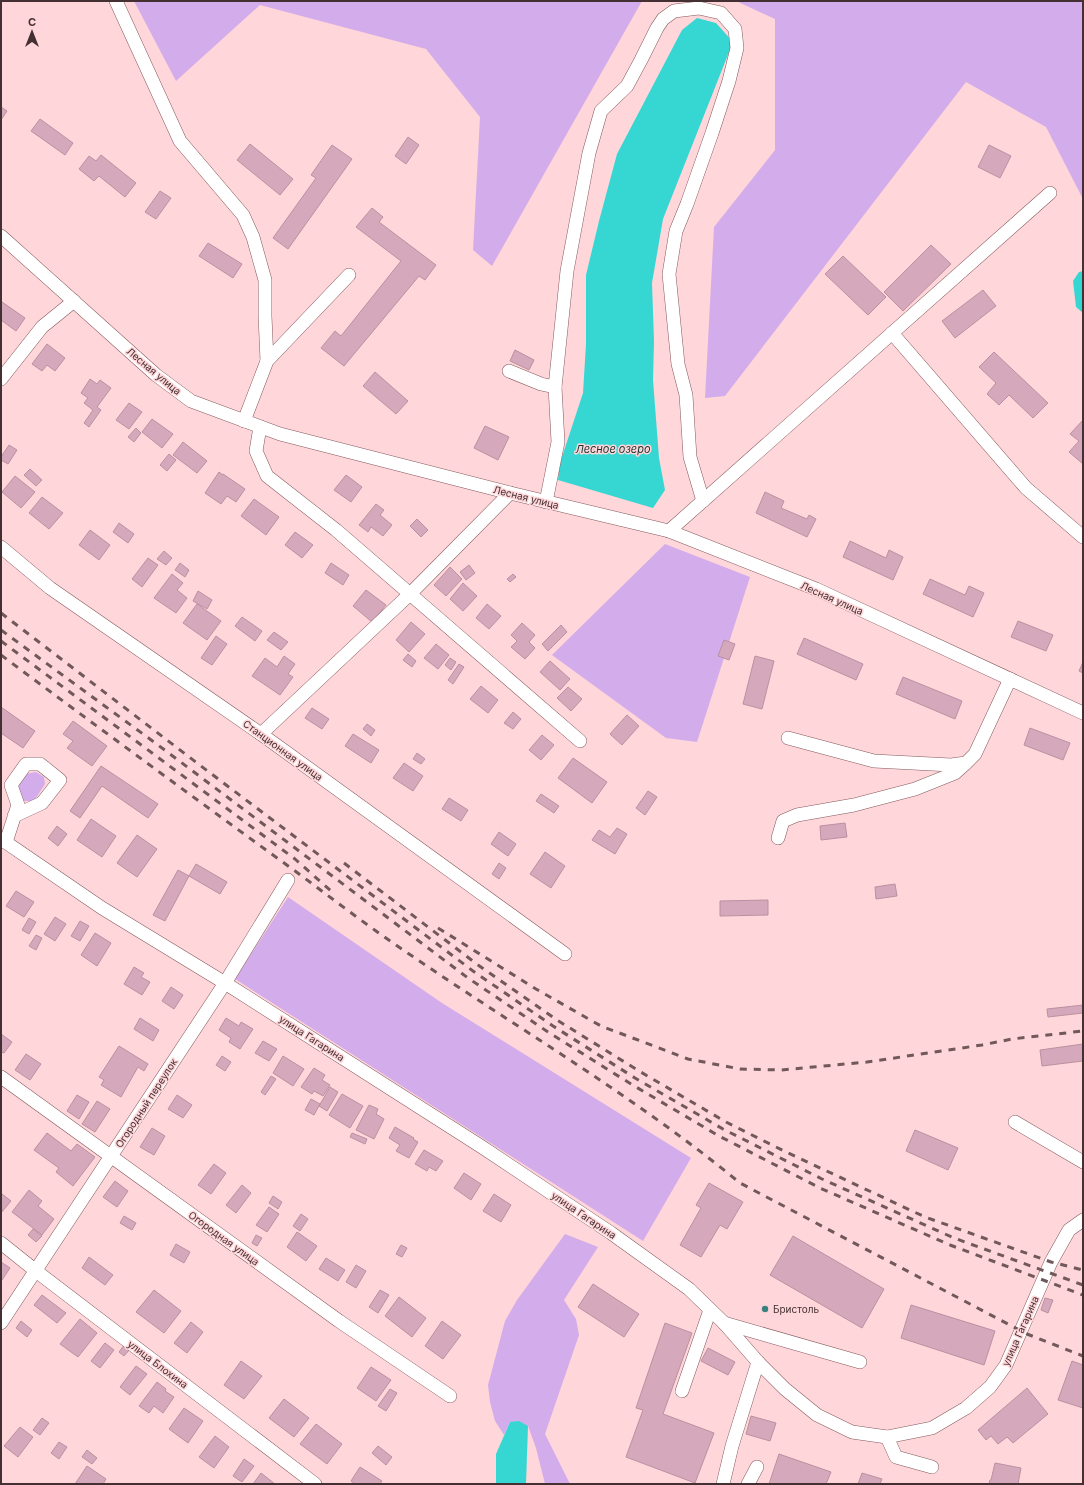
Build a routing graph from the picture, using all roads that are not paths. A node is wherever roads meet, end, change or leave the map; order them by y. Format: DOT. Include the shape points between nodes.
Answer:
graph roads {
  1 [pos="116,1"];
  2 [pos="1050,193"];
  3 [pos="1,236"];
  4 [pos="349,275"];
  5 [pos="74,301"];
  6 [pos="892,333"];
  7 [pos="267,361"];
  8 [pos="509,371"];
  9 [pos="1,379"];
  10 [pos="555,387"];
  11 [pos="244,421"];
  12 [pos="260,427"];
  13 [pos="510,493"];
  14 [pos="703,501"];
  15 [pos="546,502"];
  16 [pos="669,531"];
  17 [pos="1083,537"];
  18 [pos="1,547"];
  19 [pos="410,594"];
  20 [pos="1010,679"];
  21 [pos="1083,713"];
  22 [pos="261,734"];
  23 [pos="788,738"];
  24 [pos="580,741"];
  25 [pos="966,763"];
  26 [pos="14,816"];
  27 [pos="778,838"];
  28 [pos="4,840"];
  29 [pos="288,880"];
  30 [pos="565,954"];
  31 [pos="225,983"];
  32 [pos="1,1077"];
  33 [pos="1015,1122"];
  34 [pos="110,1157"];
  35 [pos="1083,1162"];
  36 [pos="1083,1220"];
  37 [pos="1,1242"];
  38 [pos="36,1271"];
  39 [pos="710,1310"];
  40 [pos="1,1323"];
  41 [pos="724,1324"];
  42 [pos="758,1362"];
  43 [pos="860,1362"];
  44 [pos="682,1391"];
  45 [pos="450,1396"];
  46 [pos="887,1437"];
  47 [pos="932,1467"];
  48 [pos="756,1468"];
  49 [pos="315,1484"];
  50 [pos="723,1484"];
  51 [pos="748,1484"];
  1 -- 7 [label="street" via="180,141 243,215 253,237 265,280"];
  2 -- 6 [label="street"];
  3 -- 5 [label="street, Лесная улица"];
  4 -- 7 [label="street"];
  5 -- 9 [label="street" via="42,327"];
  5 -- 11 [label="street, Лесная улица" via="156,375 191,401"];
  6 -- 14 [label="street"];
  6 -- 17 [label="street" via="1026,488"];
  7 -- 11 [label="street"];
  8 -- 10 [label="street"];
  10 -- 14 [label="street" via="567,271 589,153 601,111 627,86 663,19 674,11 699,8 721,14 735,30 737,48 712,133 676,232 669,274 678,364 686,396 690,457"];
  10 -- 15 [label="street" via="558,442"];
  11 -- 12 [label="street, Лесная улица"];
  12 -- 13 [label="street, Лесная улица"];
  12 -- 19 [label="street" via="256,451 267,476 336,530"];
  13 -- 15 [label="street, Лесная улица"];
  13 -- 19 [label="street"];
  14 -- 16 [label="street"];
  15 -- 16 [label="street, Лесная улица"];
  16 -- 20 [label="street, Лесная улица" via="816,589"];
  18 -- 22 [label="street, Станционная улица" via="50,588"];
  19 -- 22 [label="street"];
  19 -- 24 [label="street"];
  20 -- 21 [label="street, Лесная улица"];
  20 -- 25 [label="street" via="975,754"];
  22 -- 30 [label="street, Станционная улица"];
  23 -- 25 [label="street" via="874,761 951,765"];
  25 -- 27 [label="street" via="955,773 915,789 854,805 798,815 783,821"];
  26 -- 28 [label="street"];
  28 -- 31 [label="street, улица Гагарина" via="102,908"];
  29 -- 31 [label="street, Огородный переулок"];
  31 -- 34 [label="street, Огородный переулок"];
  31 -- 39 [label="street, улица Гагарина" via="482,1147 611,1233 689,1289"];
  32 -- 34 [label="street, Огородная улица"];
  33 -- 35 [label="street"];
  34 -- 38 [label="street, Огородный переулок"];
  34 -- 45 [label="street, Огородная улица"];
  36 -- 46 [label="street, улица Гагарина" via="1069,1230 1051,1262 1006,1365 990,1387 966,1408 932,1428"];
  37 -- 38 [label="street, улица Блохина"];
  38 -- 40 [label="street, Огородный переулок"];
  38 -- 49 [label="street, улица Блохина"];
  39 -- 41 [label="street, улица Гагарина"];
  39 -- 44 [label="street"];
  41 -- 42 [label="street, улица Гагарина"];
  41 -- 43 [label="street"];
  42 -- 46 [label="street, улица Гагарина" via="785,1389 817,1415 852,1432"];
  42 -- 50 [label="street"];
  46 -- 47 [label="street" via="896,1457"];
  48 -- 51 [label="street"];
}
